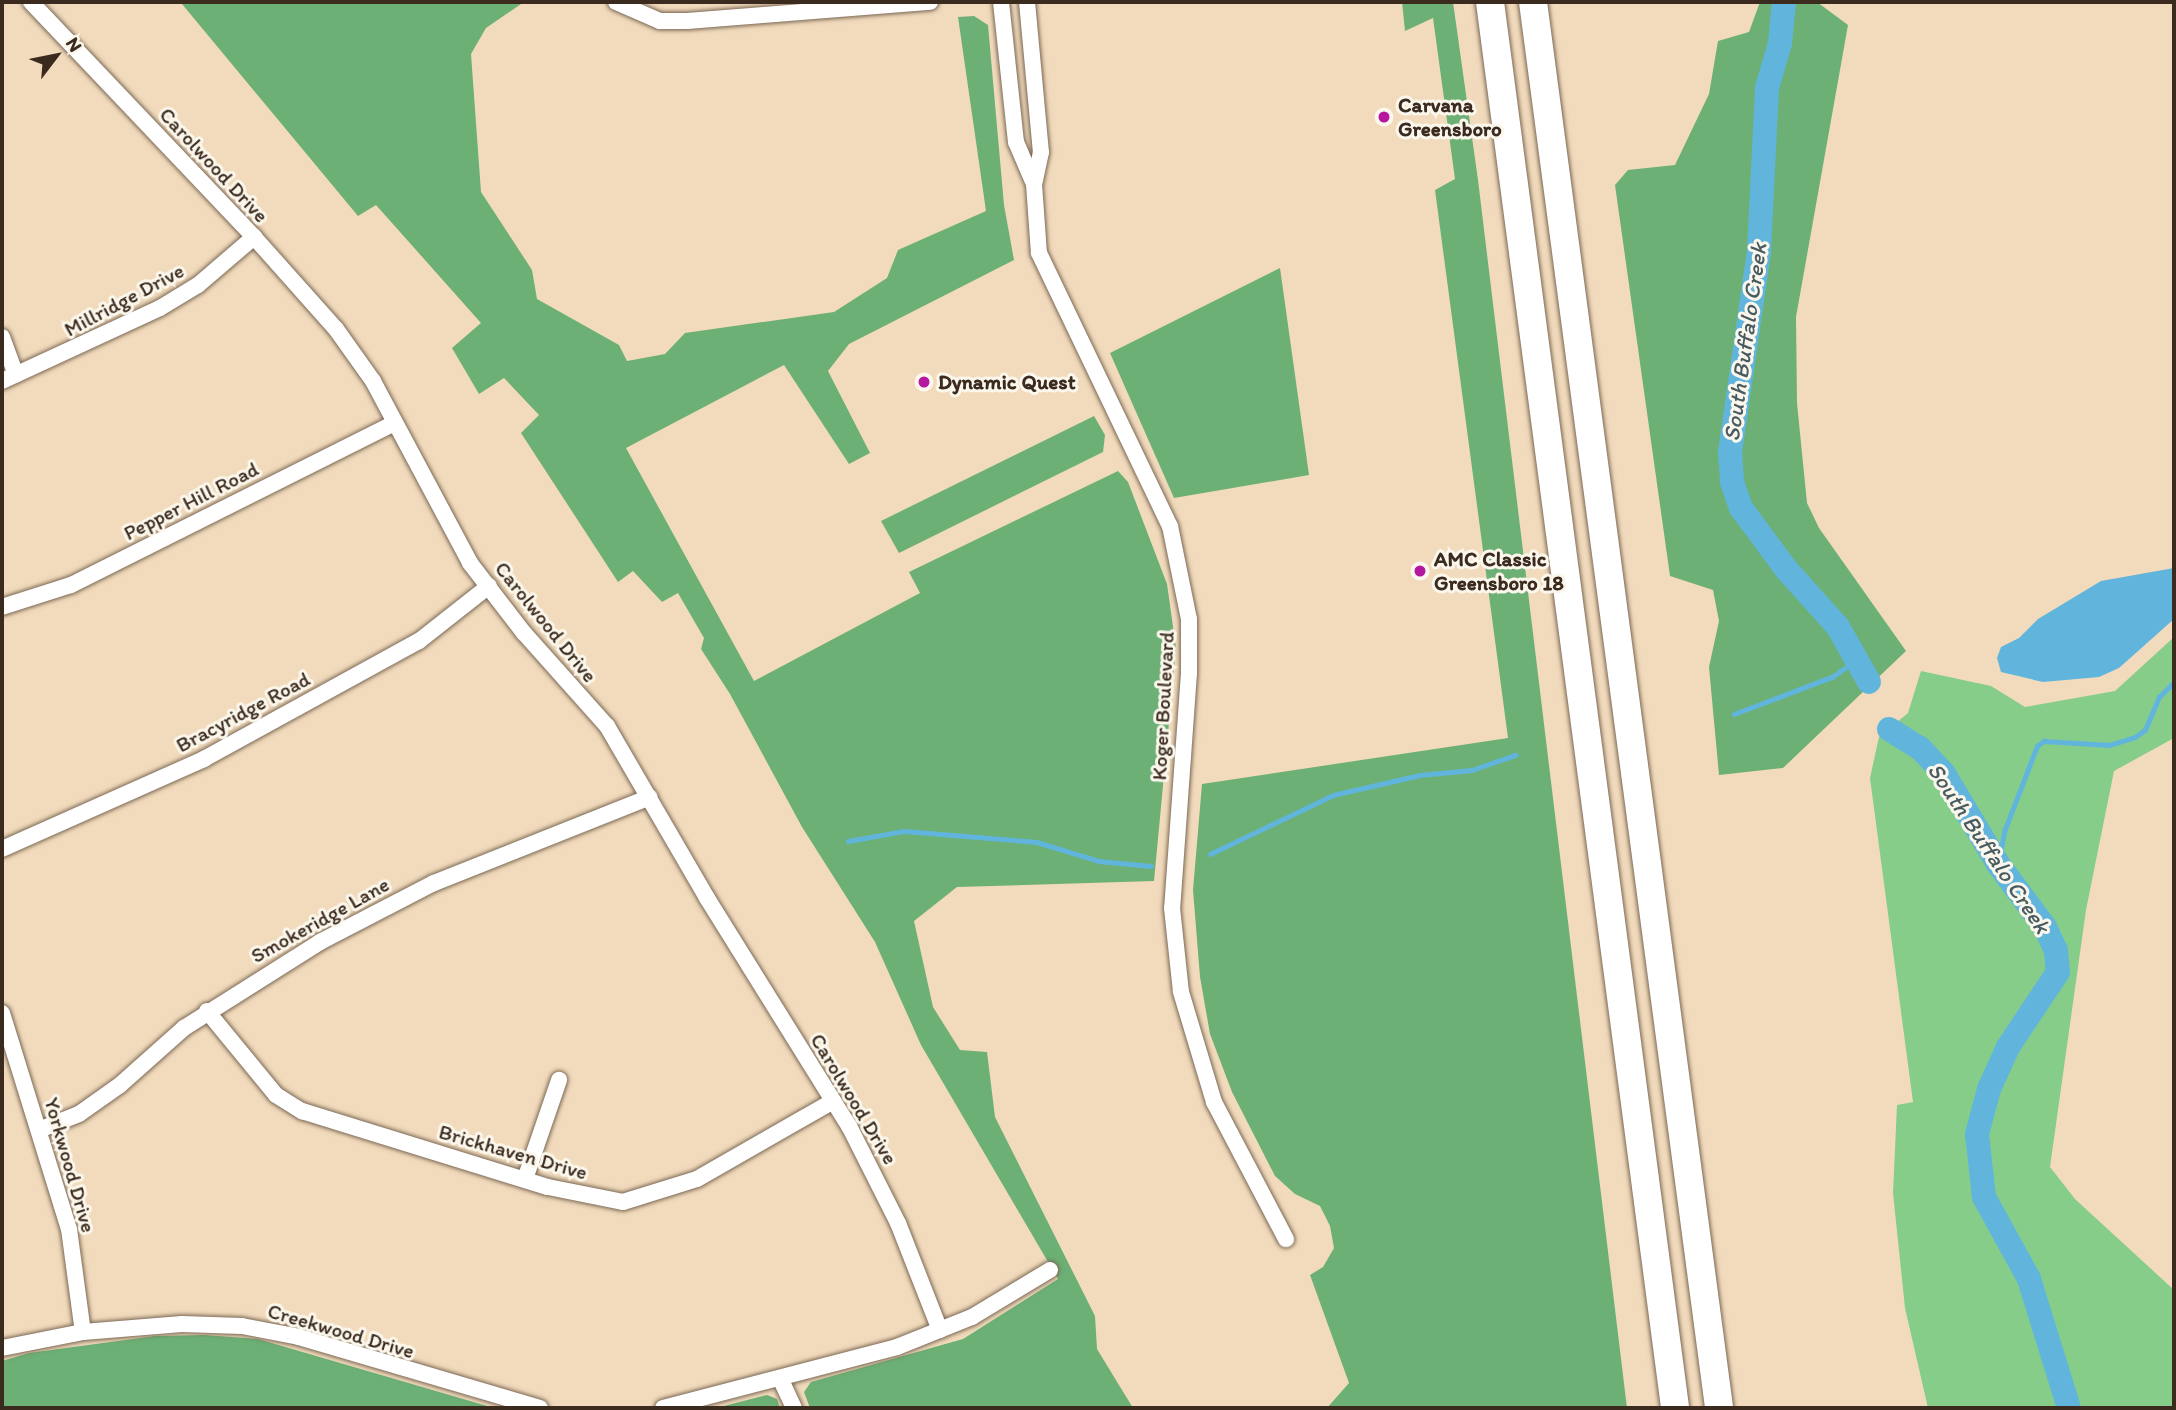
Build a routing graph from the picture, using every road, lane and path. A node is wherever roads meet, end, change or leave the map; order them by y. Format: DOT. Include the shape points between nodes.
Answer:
graph roads {
  1 [pos="31,2"];
  2 [pos="615,2"];
  3 [pos="930,2"];
  4 [pos="1002,2"];
  5 [pos="1027,2"];
  6 [pos="1490,2"];
  7 [pos="1533,2"];
  8 [pos="1034,184"];
  9 [pos="254,237"];
  10 [pos="2,337"];
  11 [pos="9,378"];
  12 [pos="395,423"];
  13 [pos="489,586"];
  14 [pos="2,607"];
  15 [pos="650,797"];
  16 [pos="2,849"];
  17 [pos="207,1011"];
  18 [pos="2,1013"];
  19 [pos="559,1080"];
  20 [pos="833,1101"];
  21 [pos="39,1130"];
  22 [pos="525,1179"];
  23 [pos="1286,1239"];
  24 [pos="1050,1270"];
  25 [pos="940,1330"];
  26 [pos="83,1332"];
  27 [pos="2,1348"];
  28 [pos="780,1378"];
  29 [pos="540,1408"];
  30 [pos="663,1408"];
  31 [pos="794,1408"];
  32 [pos="1675,1408"];
  33 [pos="1719,1408"];
  1 -- 9 [label="street, Carolwood Drive"];
  2 -- 3 [label="street" via="660,21 687,21"];
  4 -- 8 [label="street, Koger Boulevard" via="1016,142"];
  5 -- 8 [label="street, Koger Boulevard" via="1041,152"];
  6 -- 32 [label="highway"];
  7 -- 33 [label="highway"];
  8 -- 23 [label="street, Koger Boulevard" via="1039,253 1170,526 1189,619 1172,908 1181,992 1214,1102"];
  9 -- 11 [label="street, Millridge Drive" via="198,285 160,308"];
  9 -- 12 [label="street, Carolwood Drive" via="336,328"];
  10 -- 11 [label="street"];
  12 -- 13 [label="street, Carolwood Drive" via="457,539"];
  12 -- 14 [label="street, Pepper Hill Road" via="71,585"];
  13 -- 15 [label="street, Carolwood Drive" via="607,726"];
  13 -- 16 [label="street, Bracyridge Road" via="419,641 204,759"];
  15 -- 17 [label="street, Smokeridge Lane" via="434,883 277,965"];
  15 -- 20 [label="street, Carolwood Drive"];
  17 -- 21 [label="street, Smokeridge Lane" via="120,1085 79,1114"];
  17 -- 22 [label="street, Brickhaven Drive" via="276,1095 302,1111"];
  18 -- 21 [label="street, Yorkwood Drive"];
  19 -- 22 [label="street"];
  20 -- 22 [label="street, Brickhaven Drive" via="697,1179 657,1194 622,1202"];
  20 -- 25 [label="street, Carolwood Drive" via="894,1212"];
  21 -- 26 [label="street, Yorkwood Drive" via="69,1229"];
  24 -- 25 [label="street" via="972,1317"];
  25 -- 28 [label="street" via="897,1347"];
  26 -- 27 [label="street, Creekwood Drive"];
  26 -- 29 [label="street, Creekwood Drive" via="182,1324 242,1325 299,1337"];
  28 -- 30 [label="street"];
  28 -- 31 [label="street"];
}
